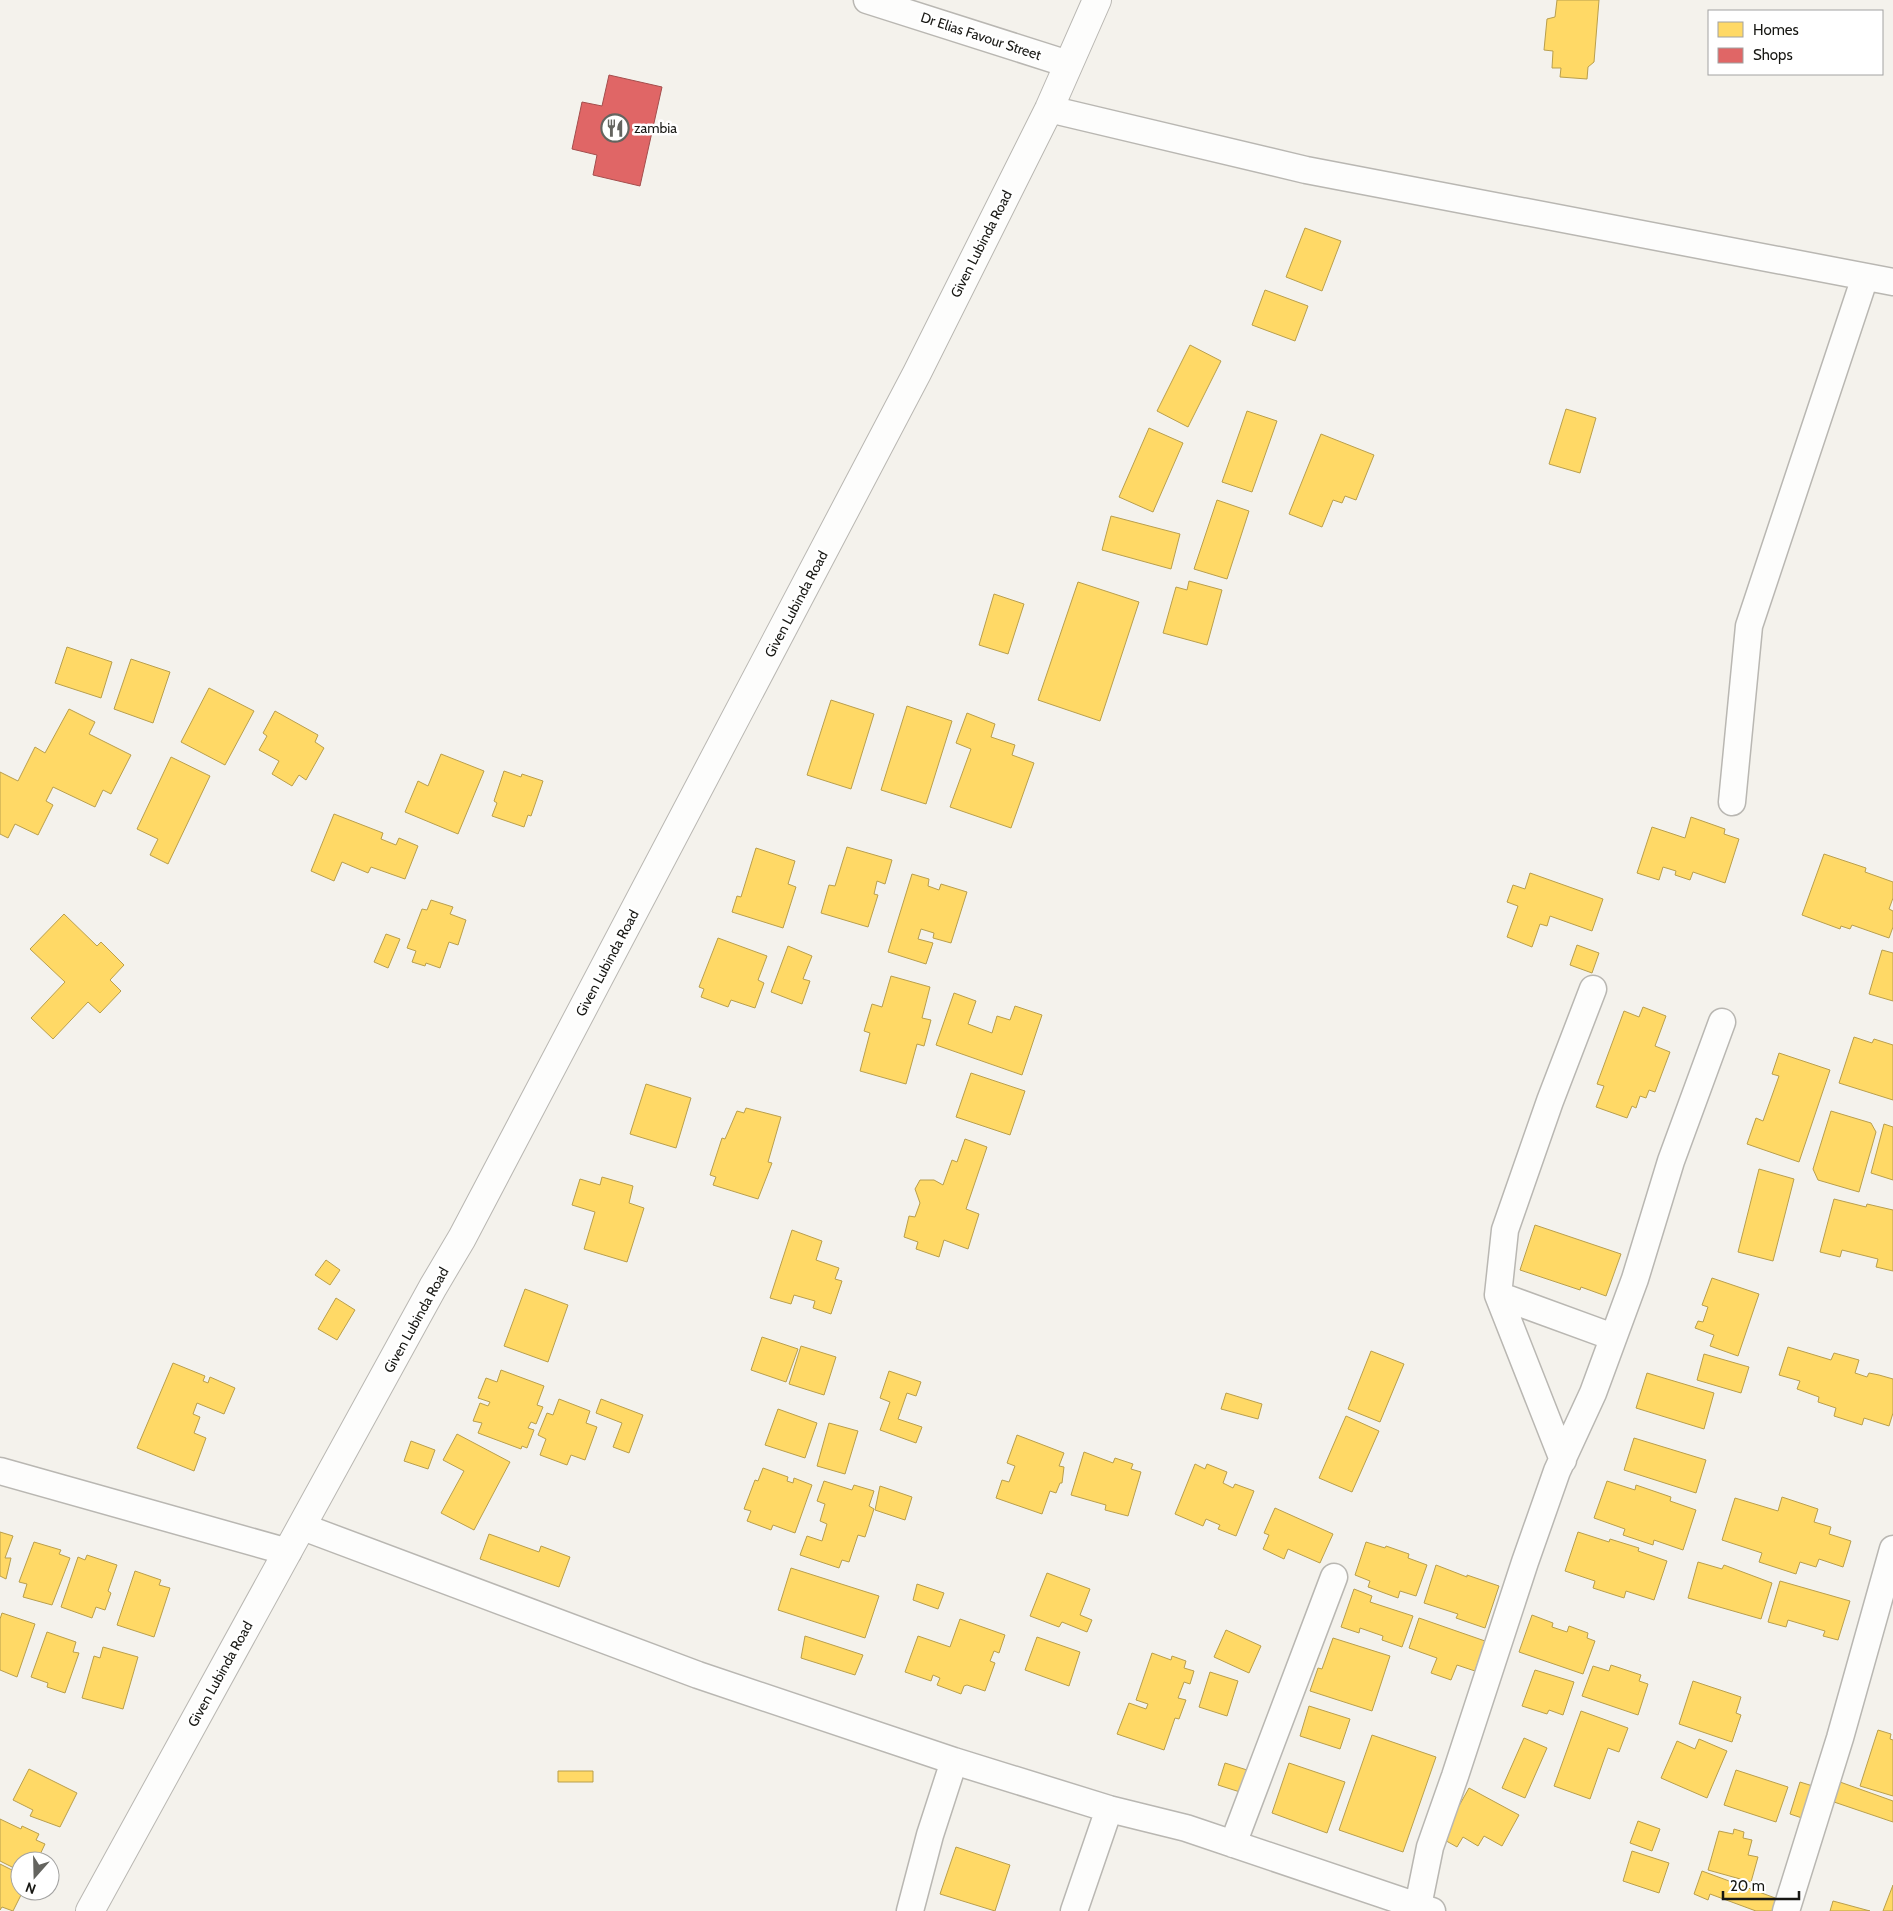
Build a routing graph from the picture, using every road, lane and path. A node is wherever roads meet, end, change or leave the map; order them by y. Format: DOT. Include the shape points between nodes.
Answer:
graph roads {
  1 [pos="866,0"];
  2 [pos="1097,0"];
  3 [pos="1068,64"];
  4 [pos="1049,109"];
  5 [pos="1865,277"];
  6 [pos="1893,282"];
  7 [pos="1732,802"];
  8 [pos="1593,989"];
  9 [pos="1722,1022"];
  10 [pos="1498,1295"];
  11 [pos="1614,1337"];
  12 [pos="1562,1460"];
  13 [pos="0,1470"];
  14 [pos="302,1527"];
  15 [pos="1893,1549"];
  16 [pos="288,1552"];
  17 [pos="1334,1577"];
  18 [pos="954,1761"];
  19 [pos="1109,1809"];
  20 [pos="1233,1844"];
  21 [pos="1425,1909"];
  22 [pos="90,1911"];
  23 [pos="910,1911"];
  24 [pos="1074,1911"];
  25 [pos="1786,1911"];
  1 -- 3 [label="street, Dr Elias Favour Street"];
  2 -- 3 [label="street, Given Lubinda Road"];
  3 -- 4 [label="street, Given Lubinda Road"];
  4 -- 5 [label="street" via="1306,170"];
  4 -- 14 [label="street, Given Lubinda Road" via="917,373 701,786 462,1238"];
  5 -- 6 [label="street"];
  5 -- 7 [label="street" via="1749,626"];
  8 -- 10 [label="street" via="1505,1230"];
  9 -- 11 [label="street" via="1671,1161"];
  10 -- 11 [label="street"];
  10 -- 12 [label="street"];
  11 -- 12 [label="street"];
  12 -- 21 [label="street" via="1430,1847"];
  13 -- 16 [label="street"];
  14 -- 16 [label="street, Given Lubinda Road"];
  14 -- 18 [label="street" via="652,1659"];
  15 -- 25 [label="street" via="1840,1738"];
  16 -- 22 [label="street, Given Lubinda Road"];
  17 -- 20 [label="street"];
  18 -- 19 [label="street"];
  18 -- 23 [label="street"];
  19 -- 20 [label="street" via="1186,1828"];
  19 -- 24 [label="street"];
  20 -- 21 [label="street"];
}
